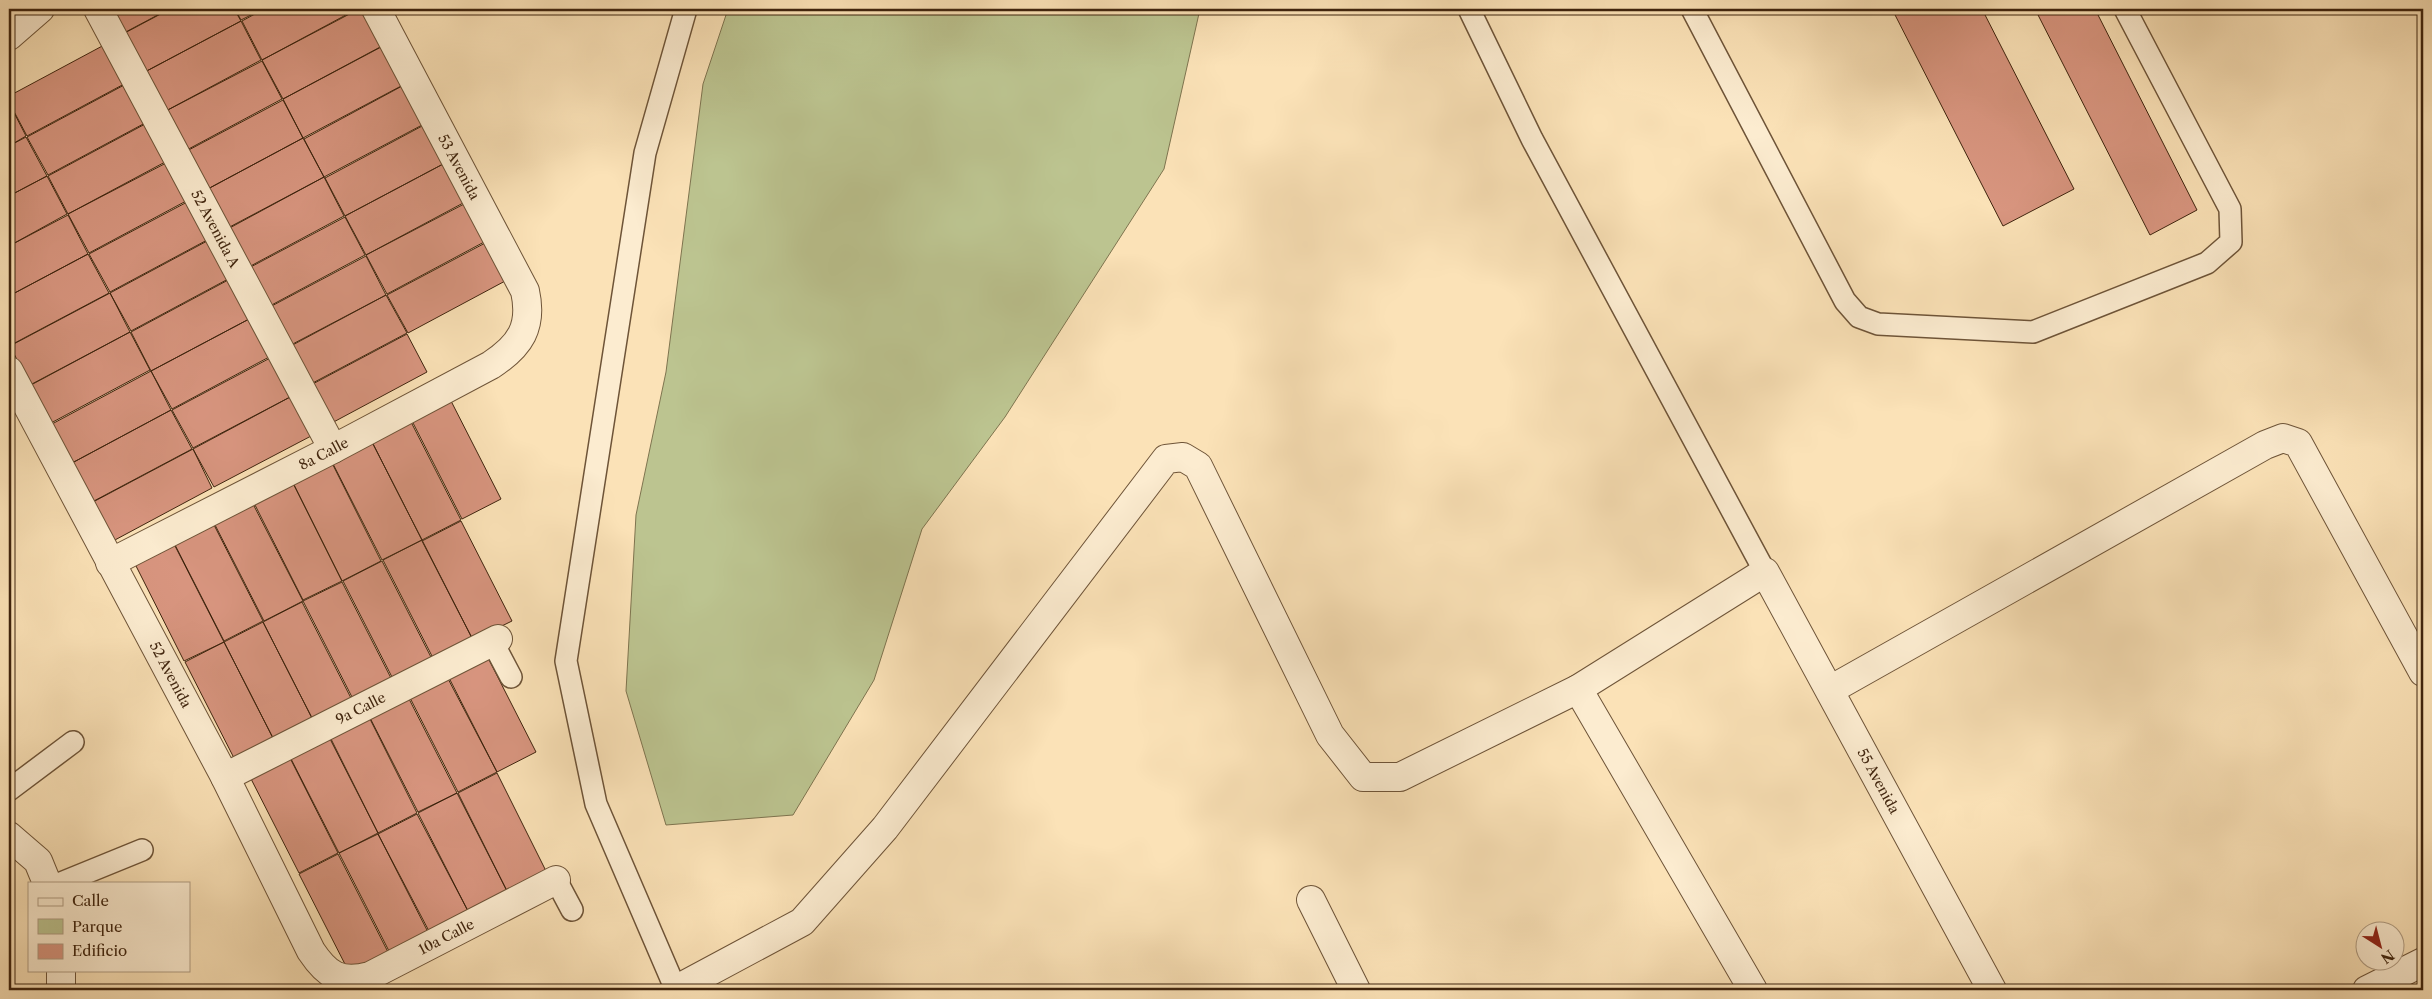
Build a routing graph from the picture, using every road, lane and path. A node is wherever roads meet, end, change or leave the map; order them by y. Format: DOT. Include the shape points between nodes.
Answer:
graph roads {
  1 [pos="40,9"];
  2 [pos="98,9"];
  3 [pos="376,9"];
  4 [pos="686,9"];
  5 [pos="1469,9"];
  6 [pos="1692,9"];
  7 [pos="2125,9"];
  8 [pos="9,36"];
  9 [pos="525,328"];
  10 [pos="9,371"];
  11 [pos="333,449"];
  12 [pos="110,563"];
  13 [pos="1765,572"];
  14 [pos="495,640"];
  15 [pos="2423,672"];
  16 [pos="512,677"];
  17 [pos="1578,689"];
  18 [pos="1830,690"];
  19 [pos="73,742"];
  20 [pos="225,777"];
  21 [pos="9,790"];
  22 [pos="9,836"];
  23 [pos="142,850"];
  24 [pos="556,880"];
  25 [pos="47,882"];
  26 [pos="63,882"];
  27 [pos="1310,900"];
  28 [pos="572,910"];
  29 [pos="2423,962"];
  30 [pos="61,972"];
  31 [pos="333,975"];
  32 [pos="61,990"];
  33 [pos="675,990"];
  34 [pos="1356,990"];
  35 [pos="1753,990"];
  36 [pos="1992,990"];
  37 [pos="2367,990"];
  1 -- 8 [label="street"];
  2 -- 11 [label="street, 52 Avenida A"];
  3 -- 9 [label="street, 53 Avenida" via="525,291 528,316"];
  4 -- 33 [label="lane" via="645,153 566,661 596,804"];
  5 -- 13 [label="lane" via="1532,138"];
  6 -- 7 [label="lane" via="1845,301 1859,318 1878,324 2033,332 2207,263 2231,242 2230,209"];
  9 -- 11 [label="street, 8a Calle" via="511,350 491,365"];
  10 -- 12 [label="street, 52 Avenida"];
  11 -- 12 [label="street, 8a Calle"];
  12 -- 20 [label="street, 52 Avenida"];
  13 -- 17 [label="street"];
  13 -- 18 [label="street, 55 Avenida"];
  14 -- 16 [label="lane"];
  14 -- 20 [label="street, 9a Calle"];
  15 -- 18 [label="street" via="2298,443 2283,438 2256,450"];
  17 -- 33 [label="street" via="1400,776 1363,777 1330,736 1198,466 1183,457 1166,459 886,828 802,922"];
  17 -- 35 [label="street"];
  18 -- 36 [label="street, 55 Avenida"];
  19 -- 21 [label="lane"];
  20 -- 31 [label="street, 52 Avenida" via="311,951 324,969"];
  22 -- 25 [label="street" via="38,861"];
  23 -- 26 [label="lane"];
  24 -- 28 [label="lane"];
  24 -- 31 [label="street, 10a Calle" via="370,976 356,980"];
  27 -- 34 [label="street"];
  29 -- 37 [label="street"];
  30 -- 32 [label="street"];
}
